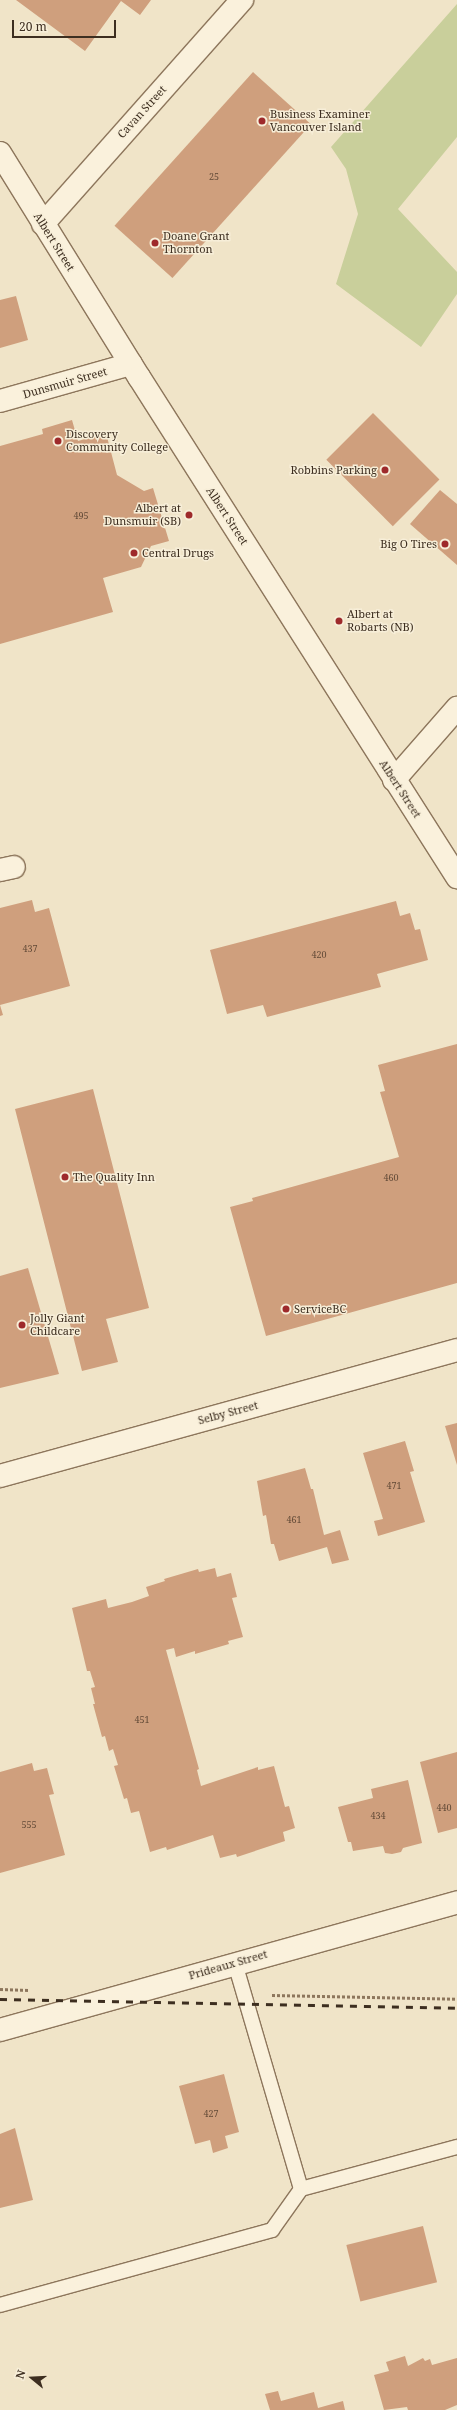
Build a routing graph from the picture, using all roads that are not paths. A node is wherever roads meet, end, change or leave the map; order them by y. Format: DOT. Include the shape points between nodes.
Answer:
graph roads {
  1 [pos="242,0"];
  2 [pos="0,153"];
  3 [pos="43,224"];
  4 [pos="131,364"];
  5 [pos="0,401"];
  6 [pos="457,708"];
  7 [pos="394,780"];
  8 [pos="457,877"];
  9 [pos="457,1350"];
  10 [pos="0,1476"];
  11 [pos="457,1902"];
  12 [pos="235,1963"];
  13 [pos="0,2030"];
  14 [pos="457,2147"];
  15 [pos="302,2189"];
  16 [pos="0,2305"];
  1 -- 3 [label="street, Cavan Street"];
  2 -- 3 [label="street, Albert Street"];
  3 -- 4 [label="street, Albert Street"];
  4 -- 5 [label="street, Dunsmuir Street"];
  4 -- 7 [label="street, Albert Street"];
  6 -- 7 [label="street"];
  7 -- 8 [label="street, Albert Street"];
  9 -- 10 [label="street, Selby Street"];
  11 -- 12 [label="street, Prideaux Street"];
  12 -- 13 [label="street, Prideaux Street"];
  12 -- 15 [label="lane"];
  14 -- 15 [label="lane"];
  15 -- 16 [label="lane" via="272,2230"];
}
